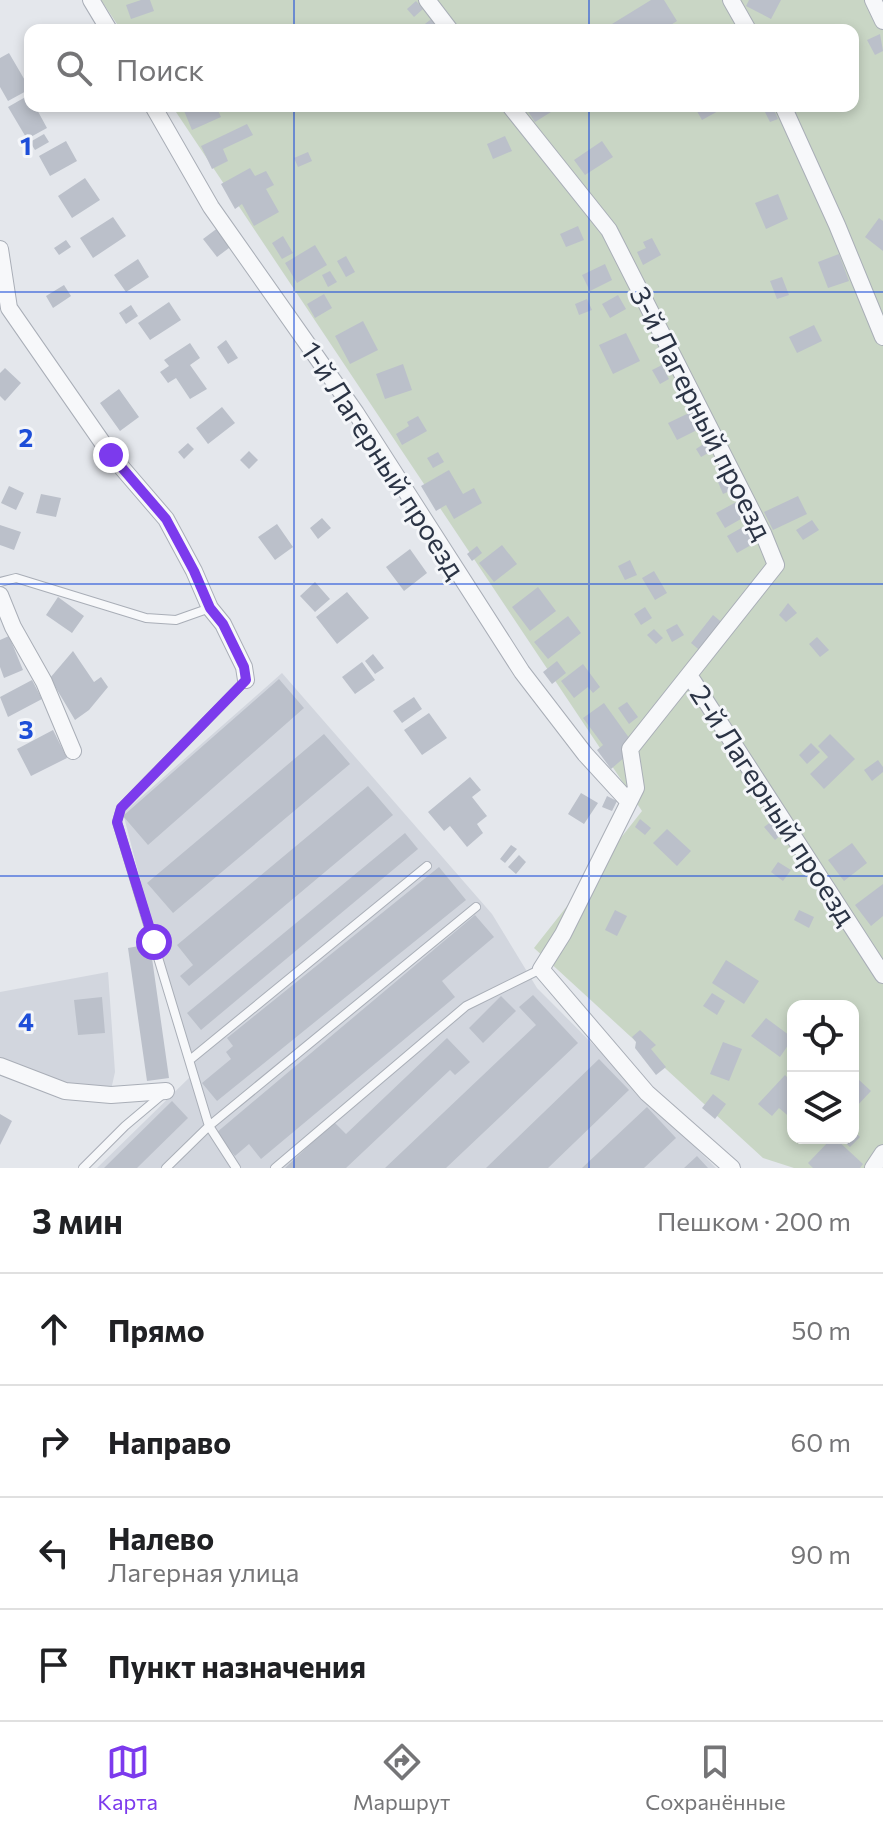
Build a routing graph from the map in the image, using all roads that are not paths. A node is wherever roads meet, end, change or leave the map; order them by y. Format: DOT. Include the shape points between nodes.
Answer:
graph roads {
  1 [pos="91,0"];
  2 [pos="427,0"];
  3 [pos="731,0"];
  4 [pos="873,0"];
  5 [pos="883,21"];
  6 [pos="105,24"];
  7 [pos="445,24"];
  8 [pos="745,24"];
  9 [pos="156,112"];
  10 [pos="515,112"];
  11 [pos="786,112"];
  12 [pos="0,249"];
  13 [pos="5,311"];
  14 [pos="883,337"];
  15 [pos="0,582"];
  16 [pos="0,595"];
  17 [pos="210,608"];
  18 [pos="689,675"];
  19 [pos="246,680"];
  20 [pos="73,751"];
  21 [pos="629,802"];
  22 [pos="427,866"];
  23 [pos="476,907"];
  24 [pos="541,969"];
  25 [pos="883,975"];
  26 [pos="191,1059"];
  27 [pos="0,1066"];
  28 [pos="166,1091"];
  29 [pos="209,1126"];
  30 [pos="883,1153"];
  31 [pos="83,1168"];
  32 [pos="166,1168"];
  33 [pos="236,1168"];
  34 [pos="275,1168"];
  35 [pos="732,1168"];
  36 [pos="873,1168"];
  1 -- 6 [label="street"];
  2 -- 7 [label="street"];
  3 -- 8 [label="street"];
  4 -- 5 [label="street"];
  9 -- 21 [label="street, 1-й Лагерный проезд" via="211,207 356,413 522,672"];
  10 -- 18 [label="street, 3-й Лагерный проезд" via="609,230 776,565"];
  11 -- 14 [label="street"];
  12 -- 13 [label="street"];
  13 -- 17 [label="street" via="111,455 166,519"];
  15 -- 17 [label="lane" via="16,578 146,618 176,620"];
  16 -- 20 [label="street"];
  17 -- 19 [label="street" via="223,624"];
  18 -- 21 [label="street, 3-й Лагерный проезд" via="630,749 636,788"];
  18 -- 25 [label="street, 2-й Лагерный проезд"];
  19 -- 26 [label="lane" via="121,808 117,822"];
  21 -- 24 [label="street"];
  22 -- 26 [label="lane"];
  23 -- 29 [label="lane"];
  24 -- 34 [label="lane" via="466,1006"];
  24 -- 35 [label="street" via="647,1093"];
  26 -- 29 [label="lane"];
  27 -- 28 [label="street" via="65,1091"];
  28 -- 31 [label="lane"];
  29 -- 32 [label="lane"];
  29 -- 33 [label="lane"];
  30 -- 36 [label="street"];
}
